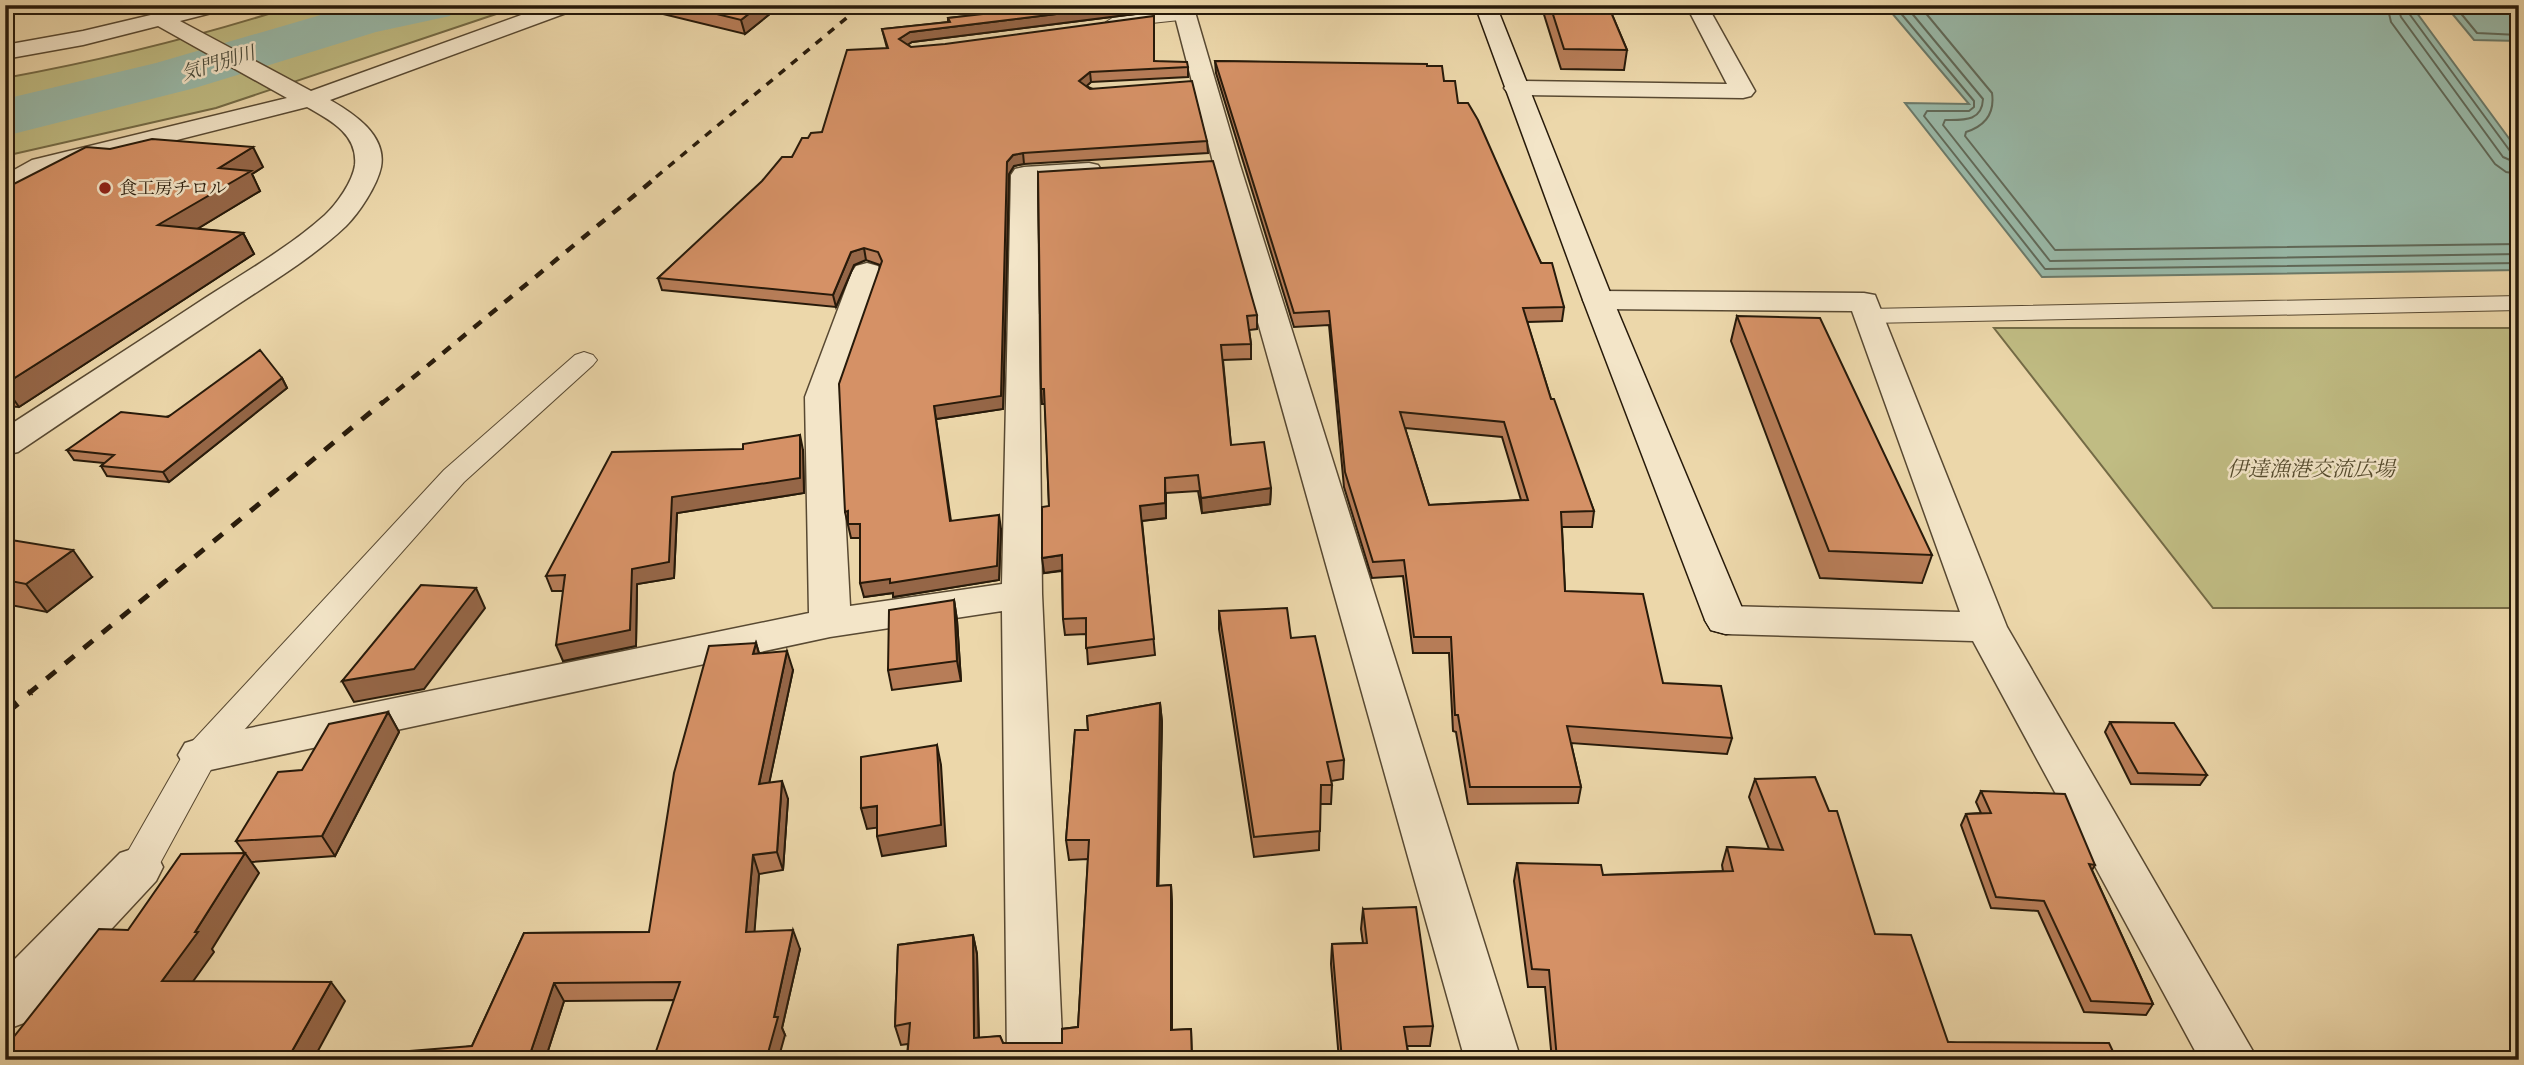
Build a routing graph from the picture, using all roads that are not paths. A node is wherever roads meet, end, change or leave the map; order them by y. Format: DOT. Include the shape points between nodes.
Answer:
graph roads {
  1 [pos="219,5"];
  2 [pos="570,5"];
  3 [pos="1485,5"];
  4 [pos="1696,5"];
  5 [pos="1183,10"];
  6 [pos="171,25"];
  7 [pos="1094,25"];
  8 [pos="5,52"];
  9 [pos="1516,88"];
  10 [pos="298,94"];
  11 [pos="1226,162"];
  12 [pos="1185,164"];
  13 [pos="1118,169"];
  14 [pos="5,186"];
  15 [pos="867,272"];
  16 [pos="1598,300"];
  17 [pos="2519,303"];
  18 [pos="1868,316"];
  19 [pos="584,360"];
  20 [pos="7,442"];
  21 [pos="1022,594"];
  22 [pos="830,623"];
  23 [pos="1986,626"];
  24 [pos="201,755"];
  25 [pos="138,867"];
  26 [pos="5,1006"];
  27 [pos="1035,1060"];
  28 [pos="1493,1060"];
  29 [pos="2230,1060"];
  1 -- 6 [label="street"];
  2 -- 10 [label="street"];
  3 -- 9 [label="street"];
  4 -- 9 [label="street" via="1742,91"];
  5 -- 7 [label="lane"];
  5 -- 11 [label="street" via="1197,85"];
  6 -- 8 [label="street"];
  6 -- 10 [label="street"];
  9 -- 16 [label="street"];
  10 -- 14 [label="street" via="214,125 41,166"];
  10 -- 20 [label="street" via="344,118 366,148 368,166 337,219 290,256"];
  11 -- 12 [label="street"];
  11 -- 28 [label="street"];
  13 -- 21 [label="street" via="1024,175"];
  15 -- 22 [label="street" via="822,397"];
  16 -- 18 [label="street" via="1864,302"];
  16 -- 23 [label="street" via="1726,620"];
  17 -- 18 [label="lane"];
  18 -- 23 [label="street"];
  19 -- 24 [label="lane" via="454,476"];
  21 -- 22 [label="street"];
  21 -- 27 [label="street"];
  22 -- 24 [label="street"];
  23 -- 29 [label="street"];
  24 -- 25 [label="lane"];
  25 -- 26 [label="street"];
}
